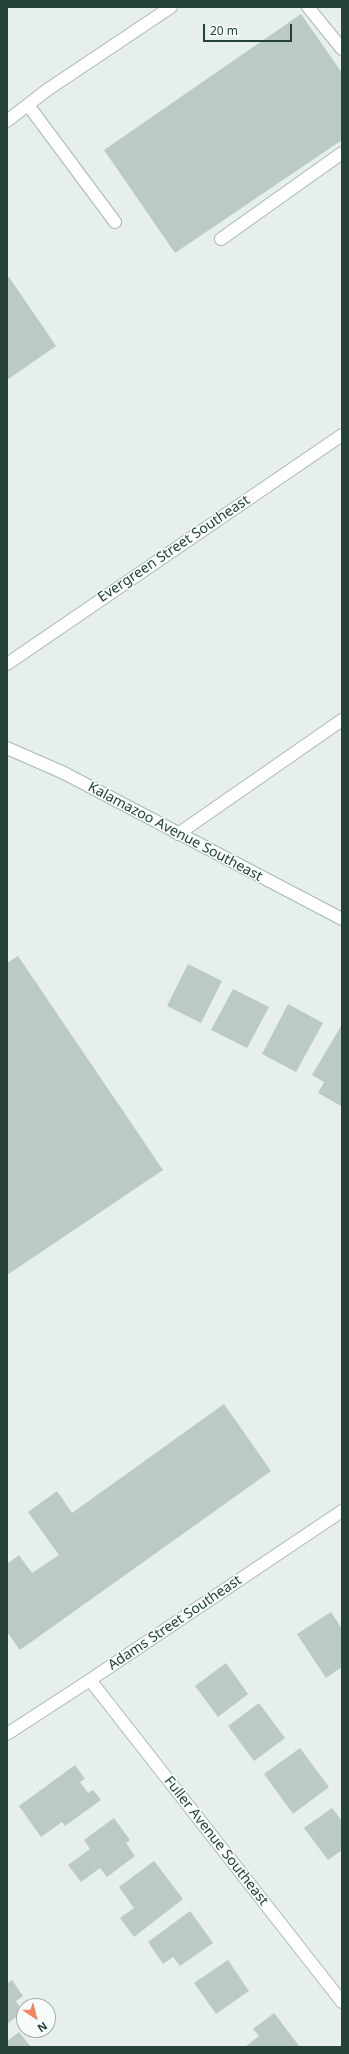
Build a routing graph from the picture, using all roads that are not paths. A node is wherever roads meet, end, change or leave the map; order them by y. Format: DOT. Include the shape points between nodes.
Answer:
graph roads {
  1 [pos="171,7"];
  2 [pos="308,7"];
  3 [pos="342,49"];
  4 [pos="28,105"];
  5 [pos="7,121"];
  6 [pos="342,153"];
  7 [pos="115,222"];
  8 [pos="221,239"];
  9 [pos="342,435"];
  10 [pos="7,664"];
  11 [pos="342,720"];
  12 [pos="7,748"];
  13 [pos="178,834"];
  14 [pos="342,919"];
  15 [pos="342,1511"];
  16 [pos="90,1680"];
  17 [pos="7,1734"];
  18 [pos="340,1995"];
  1 -- 4 [label="street"];
  2 -- 3 [label="street"];
  4 -- 5 [label="street"];
  4 -- 7 [label="street"];
  6 -- 8 [label="street"];
  9 -- 10 [label="street, Evergreen Street Southeast"];
  11 -- 13 [label="street"];
  12 -- 13 [label="street, Kalamazoo Avenue Southeast" via="64,773"];
  13 -- 14 [label="street, Kalamazoo Avenue Southeast"];
  15 -- 16 [label="street, Adams Street Southeast"];
  16 -- 17 [label="street, Adams Street Southeast"];
  16 -- 18 [label="street, Fuller Avenue Southeast"];
}
